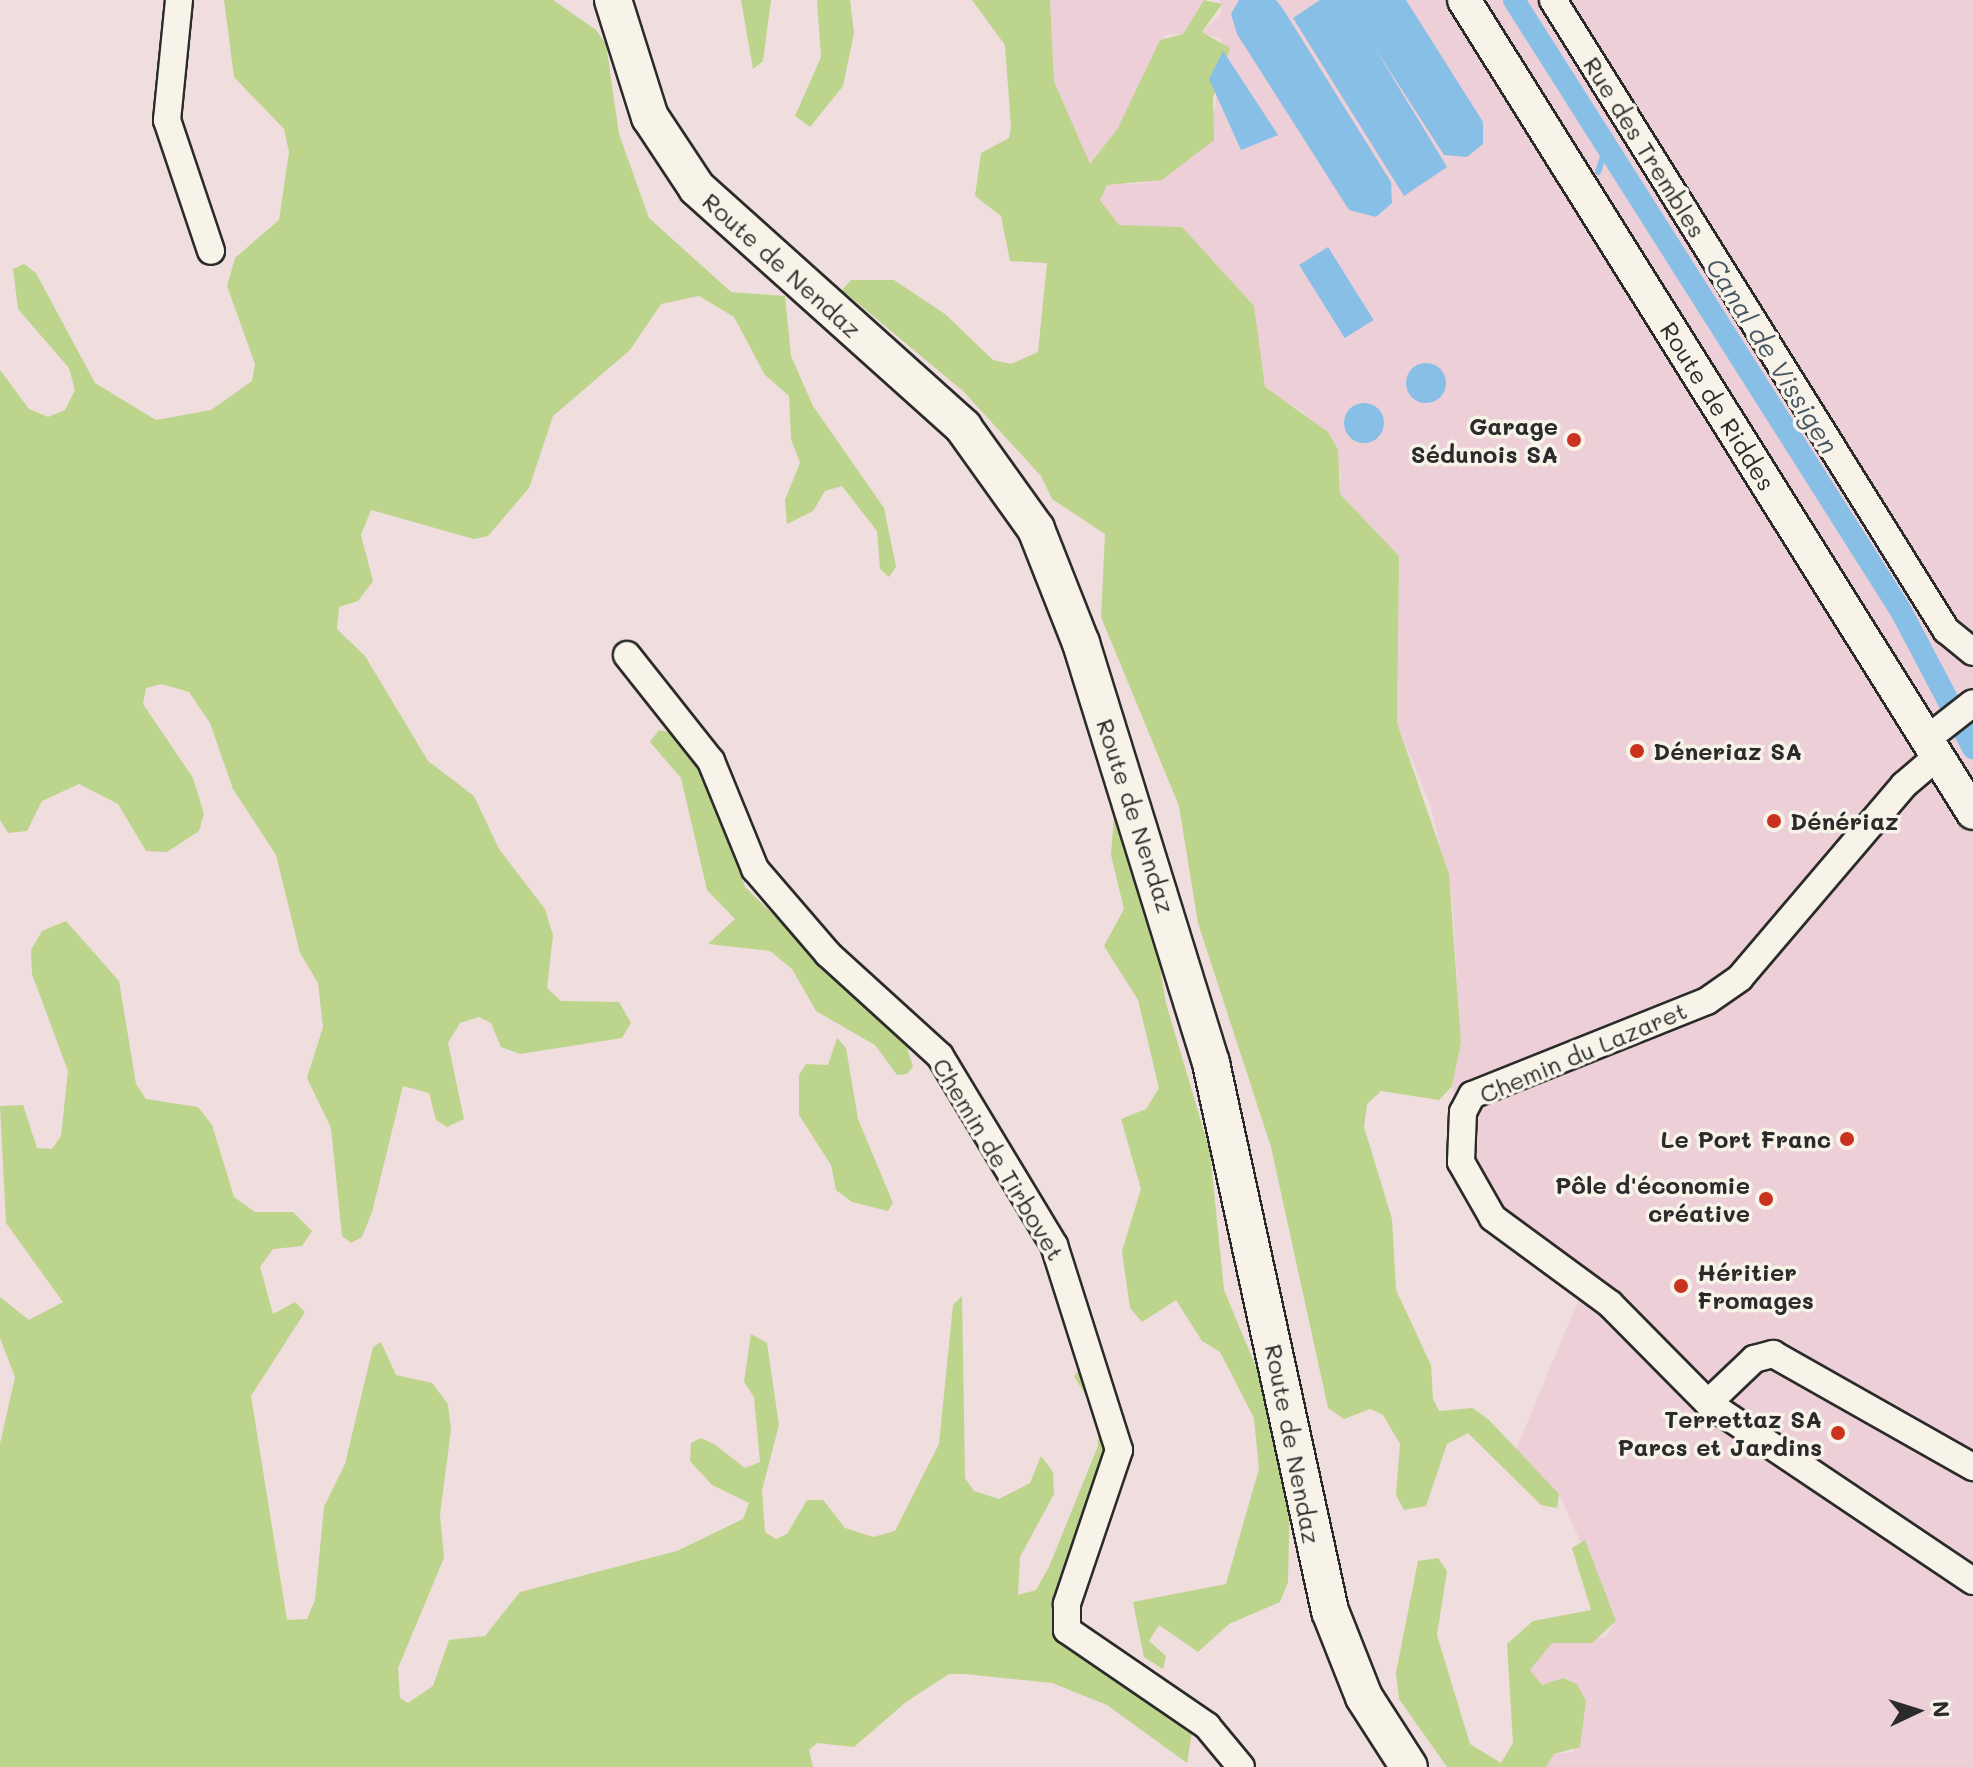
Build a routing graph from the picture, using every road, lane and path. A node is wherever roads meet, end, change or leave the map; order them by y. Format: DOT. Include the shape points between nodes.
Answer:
graph roads {
  1 [pos="179,0"];
  2 [pos="613,0"];
  3 [pos="1464,0"];
  4 [pos="1553,0"];
  5 [pos="211,251"];
  6 [pos="1973,652"];
  7 [pos="627,655"];
  8 [pos="1973,703"];
  9 [pos="1937,741"];
  10 [pos="1973,813"];
  11 [pos="1708,1403"];
  12 [pos="1973,1467"];
  13 [pos="1973,1581"];
  14 [pos="1241,1767"];
  15 [pos="1409,1767"];
  1 -- 5 [label="street" via="167,120"];
  2 -- 15 [label="main road, Route de Nendaz" via="650,117 697,188 963,427 1009,484 1041,540 1081,643 1211,1063 1330,1611 1364,1697"];
  3 -- 9 [label="street, Route de Riddes"];
  4 -- 6 [label="street, Rue des Trembles" via="1946,630"];
  7 -- 14 [label="street, Chemin de Tirbovet" via="711,761 755,869 828,954 940,1056 1054,1245 1119,1450 1067,1604 1067,1630 1207,1726"];
  8 -- 9 [label="street, Chemin du Lazaret"];
  9 -- 10 [label="street, Route de Riddes"];
  9 -- 11 [label="street, Chemin du Lazaret" via="1740,978 1707,1001 1472,1095 1463,1112 1461,1162 1481,1205 1610,1304"];
  11 -- 12 [label="street" via="1754,1359 1773,1354"];
  11 -- 13 [label="street, Chemin du Lazaret"];
}
